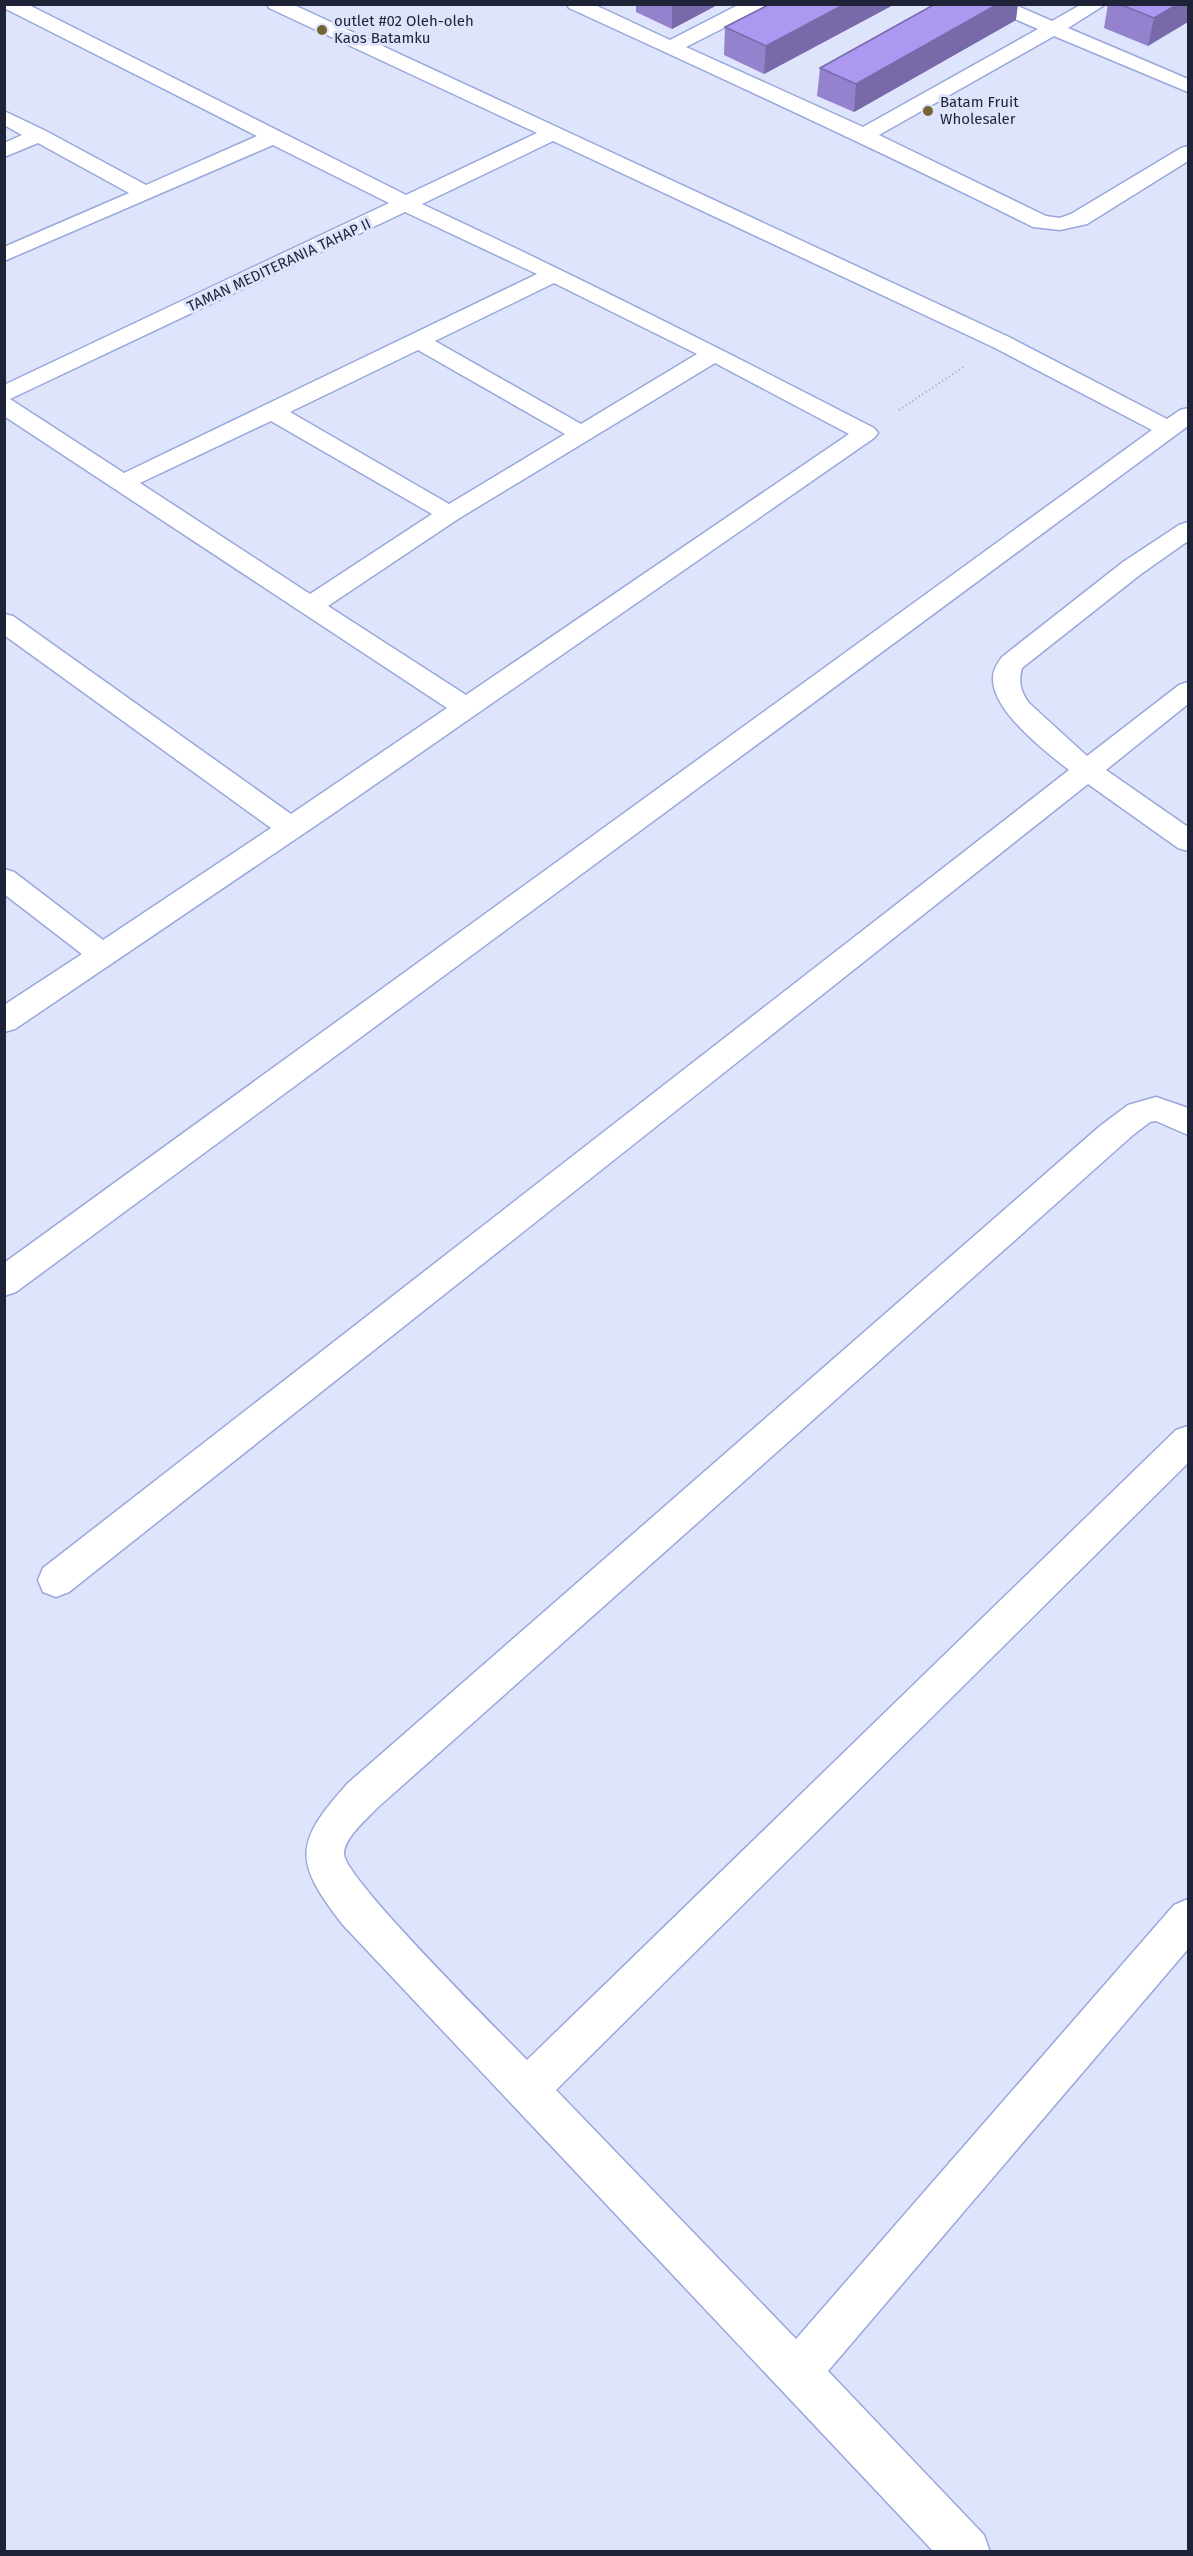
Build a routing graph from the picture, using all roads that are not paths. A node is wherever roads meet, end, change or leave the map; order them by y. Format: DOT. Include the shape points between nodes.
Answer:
graph roads {
  1 [pos="11,4"];
  2 [pos="276,4"];
  3 [pos="576,4"];
  4 [pos="756,4"];
  5 [pos="996,4"];
  6 [pos="1097,4"];
  7 [pos="1054,29"];
  8 [pos="669,48"];
  9 [pos="1188,86"];
  10 [pos="4,117"];
  11 [pos="552,134"];
  12 [pos="39,135"];
  13 [pos="864,135"];
  14 [pos="275,136"];
  15 [pos="4,151"];
  16 [pos="1188,152"];
  17 [pos="145,193"];
  18 [pos="408,205"];
  19 [pos="4,255"];
  20 [pos="554,274"];
  21 [pos="419,341"];
  22 [pos="714,354"];
  23 [pos="4,394"];
  24 [pos="4,405"];
  25 [pos="272,412"];
  26 [pos="1179,422"];
  27 [pos="582,434"];
  28 [pos="123,482"];
  29 [pos="449,514"];
  30 [pos="1188,530"];
  31 [pos="312,605"];
  32 [pos="4,622"];
  33 [pos="1188,691"];
  34 [pos="466,708"];
  35 [pos="1085,770"];
  36 [pos="291,828"];
  37 [pos="1188,841"];
  38 [pos="4,879"];
  39 [pos="103,955"];
  40 [pos="4,1021"];
  41 [pos="1188,1124"];
  42 [pos="4,1282"];
  43 [pos="1188,1441"];
  44 [pos="56,1580"];
  45 [pos="1188,1919"];
  46 [pos="526,2090"];
  47 [pos="799,2370"];
  48 [pos="967,2552"];
  1 -- 14 [label="street"];
  2 -- 11 [label="street"];
  3 -- 8 [label="street"];
  4 -- 8 [label="street"];
  5 -- 7 [label="street"];
  6 -- 7 [label="street"];
  7 -- 9 [label="street"];
  7 -- 13 [label="street"];
  8 -- 13 [label="street"];
  10 -- 12 [label="street"];
  11 -- 18 [label="street, TAMAN MEDITERANIA TAHAP II"];
  11 -- 26 [label="street"];
  12 -- 15 [label="street"];
  12 -- 17 [label="street"];
  13 -- 16 [label="street" via="1041,222 1060,224 1079,219"];
  14 -- 17 [label="street"];
  14 -- 18 [label="street"];
  17 -- 19 [label="street"];
  18 -- 20 [label="street"];
  18 -- 23 [label="street, TAMAN MEDITERANIA TAHAP II"];
  20 -- 21 [label="street"];
  20 -- 22 [label="street"];
  21 -- 25 [label="street"];
  21 -- 27 [label="street"];
  22 -- 27 [label="street"];
  22 -- 34 [label="street" via="866,433"];
  24 -- 28 [label="street"];
  25 -- 28 [label="street"];
  25 -- 29 [label="street"];
  26 -- 42 [label="street"];
  27 -- 29 [label="street"];
  28 -- 31 [label="street"];
  29 -- 31 [label="street"];
  30 -- 35 [label="street" via="1132,568 1007,669 1005,678 1011,698 1023,714"];
  31 -- 34 [label="street"];
  32 -- 36 [label="street"];
  33 -- 35 [label="street"];
  34 -- 36 [label="street"];
  35 -- 37 [label="street"];
  35 -- 44 [label="street"];
  36 -- 39 [label="street"];
  38 -- 39 [label="street"];
  39 -- 40 [label="street"];
  41 -- 46 [label="street" via="1164,1109 1151,1108 1124,1124 362,1796 339,1821 327,1841 324,1860 332,1880"];
  43 -- 46 [label="street"];
  45 -- 47 [label="street"];
  46 -- 47 [label="street"];
  47 -- 48 [label="street"];
}
